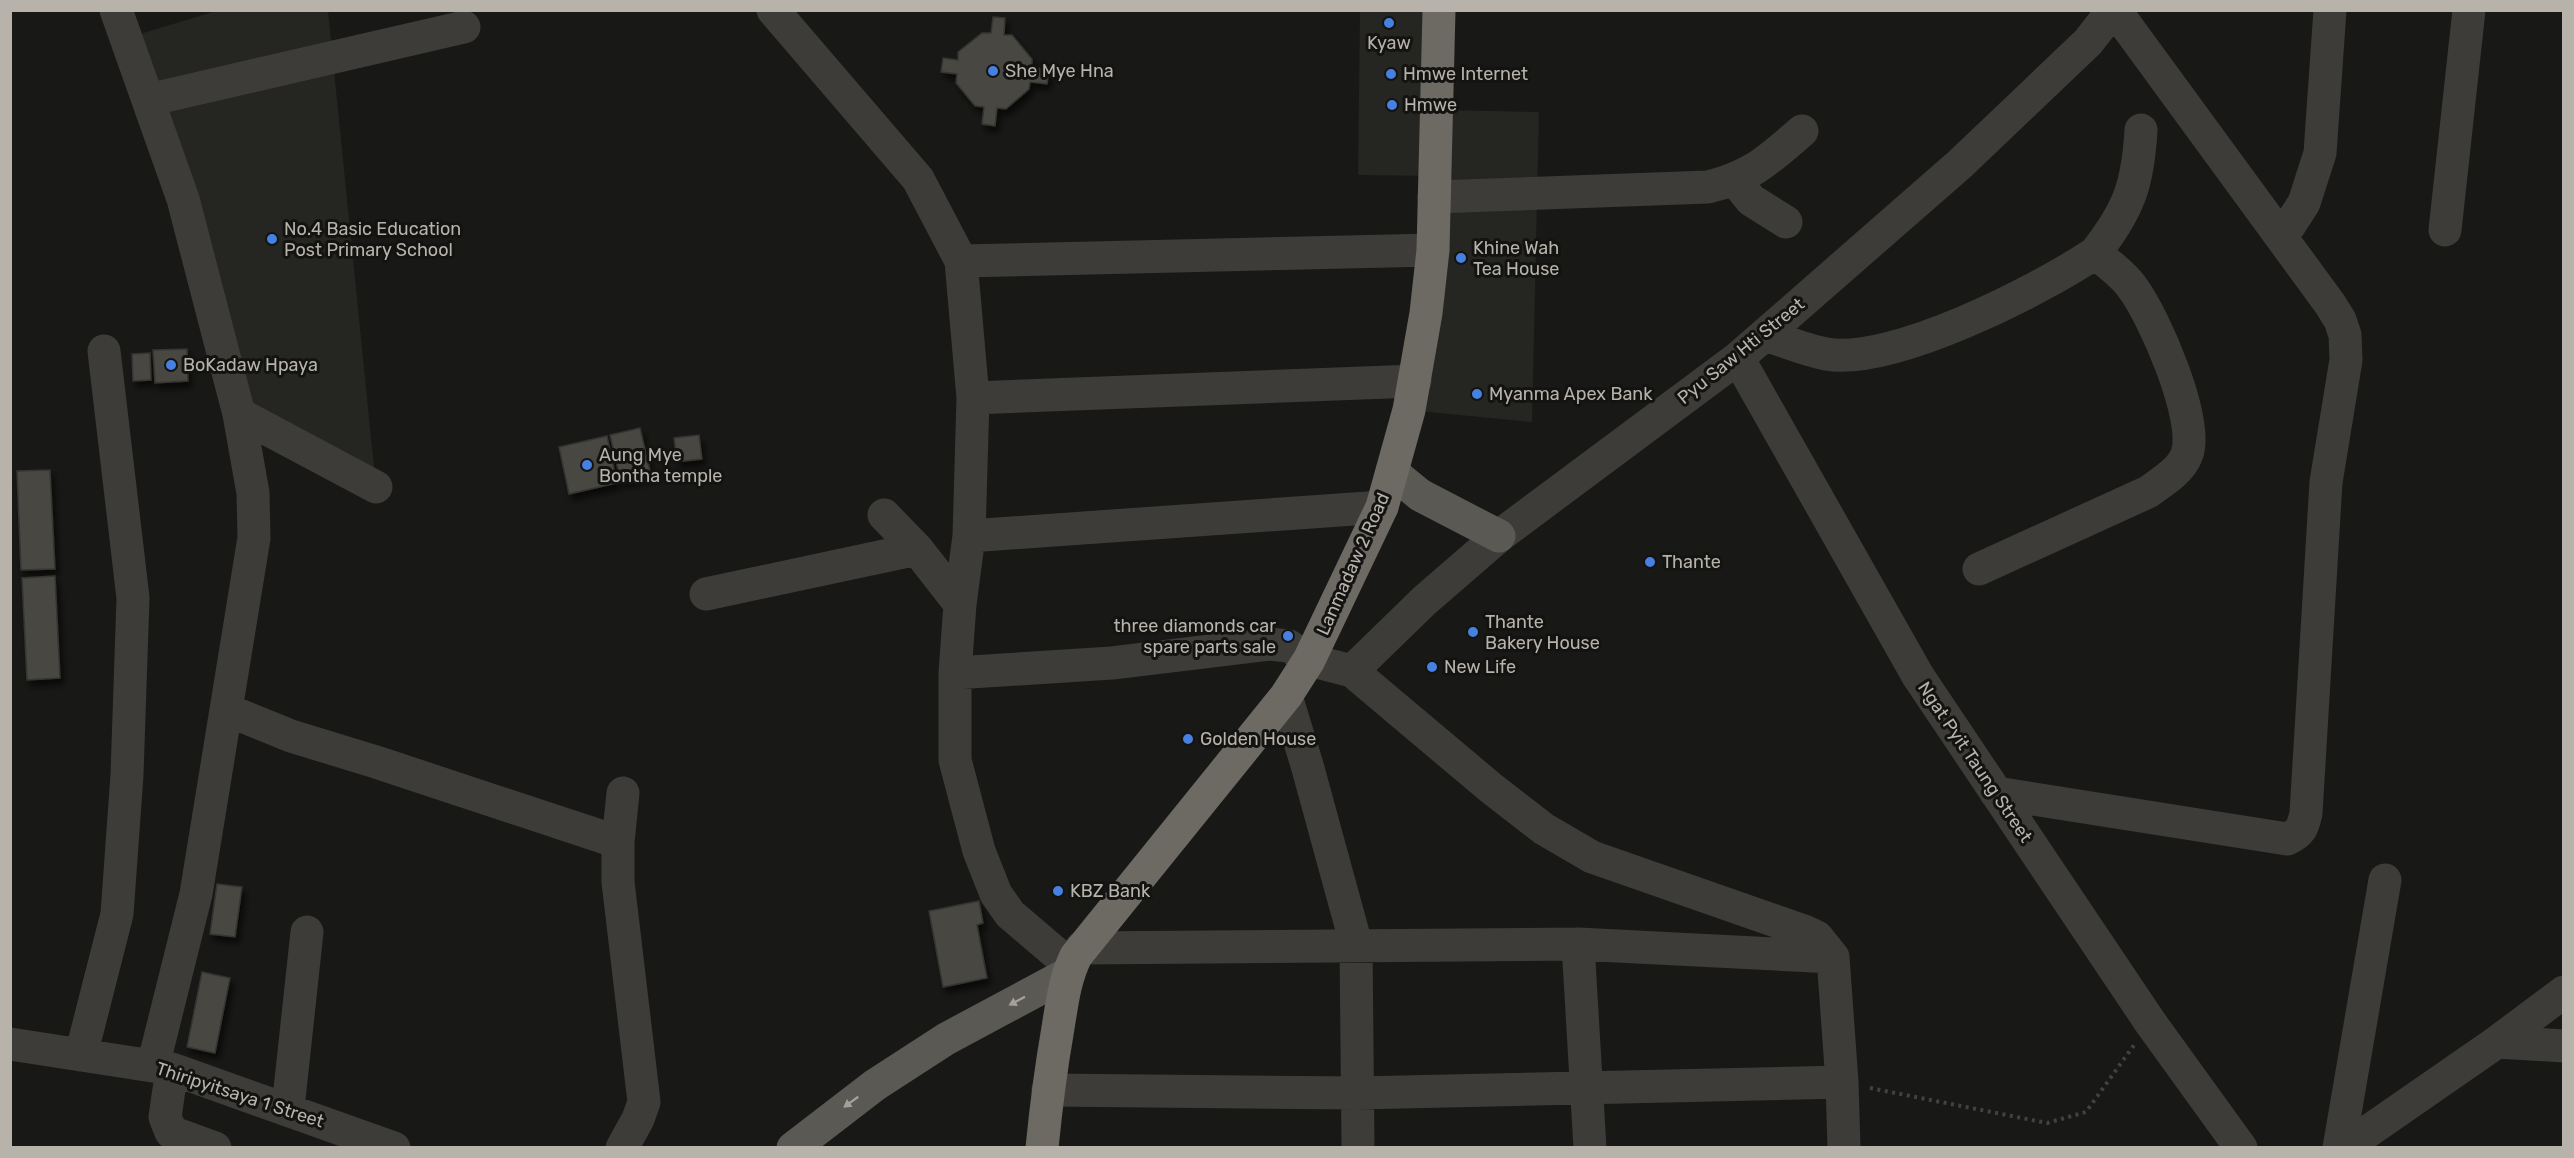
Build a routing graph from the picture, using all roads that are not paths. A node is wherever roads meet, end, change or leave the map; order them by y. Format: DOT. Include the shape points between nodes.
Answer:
graph roads {
  1 [pos="116,10"];
  2 [pos="1439,10"];
  3 [pos="2114,10"];
  4 [pos="2330,10"];
  5 [pos="2469,10"];
  6 [pos="784,13"];
  7 [pos="464,27"];
  8 [pos="148,99"];
  9 [pos="2140,130"];
  10 [pos="1802,131"];
  11 [pos="1735,180"];
  12 [pos="1434,197"];
  13 [pos="1786,222"];
  14 [pos="2445,230"];
  15 [pos="2282,237"];
  16 [pos="1433,250"];
  17 [pos="2095,253"];
  18 [pos="961,261"];
  19 [pos="1765,335"];
  20 [pos="104,351"];
  21 [pos="1738,358"];
  22 [pos="1415,381"];
  23 [pos="973,398"];
  24 [pos="239,414"];
  25 [pos="1392,472"];
  26 [pos="376,486"];
  27 [pos="1382,507"];
  28 [pos="884,515"];
  29 [pos="969,536"];
  30 [pos="1499,536"];
  31 [pos="917,549"];
  32 [pos="1979,569"];
  33 [pos="706,594"];
  34 [pos="960,604"];
  35 [pos="1309,660"];
  36 [pos="1352,671"];
  37 [pos="955,673"];
  38 [pos="1286,696"];
  39 [pos="227,711"];
  40 [pos="623,793"];
  41 [pos="1996,793"];
  42 [pos="618,842"];
  43 [pos="2385,880"];
  44 [pos="307,932"];
  45 [pos="1356,944"];
  46 [pos="1578,944"];
  47 [pos="1833,957"];
  48 [pos="1074,962"];
  49 [pos="2564,992"];
  50 [pos="2497,1042"];
  51 [pos="10,1044"];
  52 [pos="2564,1046"];
  53 [pos="81,1055"];
  54 [pos="162,1068"];
  55 [pos="1842,1082"];
  56 [pos="1588,1087"];
  57 [pos="1048,1090"];
  58 [pos="1357,1093"];
  59 [pos="288,1108"];
  60 [pos="216,1148"];
  61 [pos="394,1148"];
  62 [pos="622,1148"];
  63 [pos="793,1148"];
  64 [pos="1042,1148"];
  65 [pos="1358,1148"];
  66 [pos="1590,1148"];
  67 [pos="1844,1148"];
  68 [pos="2241,1148"];
  69 [pos="2339,1148"];
  70 [pos="2344,1148"];
  1 -- 8 [label="street"];
  2 -- 12 [label="highway, Lanmadaw 2 Road"];
  3 -- 15 [label="street"];
  3 -- 19 [label="street, Pyu Saw Hti Street" via="2088,42 1960,164"];
  4 -- 15 [label="street" via="2320,153 2304,203"];
  5 -- 14 [label="street"];
  6 -- 18 [label="street" via="918,179"];
  7 -- 8 [label="street"];
  8 -- 24 [label="street" via="183,199"];
  9 -- 17 [label="street" via="2139,159 2128,204"];
  10 -- 11 [label="street" via="1759,167"];
  11 -- 12 [label="street" via="1708,187"];
  11 -- 13 [label="street" via="1751,200"];
  12 -- 16 [label="highway, Lanmadaw 2 Road"];
  15 -- 41 [label="street" via="2340,320 2346,360 2326,482 2303,827 2287,839"];
  16 -- 18 [label="street"];
  16 -- 22 [label="highway, Lanmadaw 2 Road"];
  17 -- 19 [label="street" via="1992,310 1884,351 1826,354"];
  17 -- 32 [label="street" via="2132,285 2150,315 2175,375 2189,430 2187,454 2173,475 2148,492"];
  18 -- 23 [label="street"];
  19 -- 21 [label="street, Pyu Saw Hti Street"];
  20 -- 53 [label="street" via="133,598 117,914"];
  21 -- 30 [label="street, Pyu Saw Hti Street"];
  21 -- 41 [label="street, Ngat Pyit Taung Street" via="1918,676"];
  22 -- 23 [label="street"];
  22 -- 25 [label="highway, Lanmadaw 2 Road"];
  23 -- 29 [label="street"];
  24 -- 26 [label="street"];
  24 -- 39 [label="street" via="253,493 254,538"];
  25 -- 27 [label="highway, Lanmadaw 2 Road"];
  25 -- 30 [label="main road" via="1420,495"];
  27 -- 29 [label="street"];
  27 -- 35 [label="highway, Lanmadaw 2 Road"];
  28 -- 31 [label="street"];
  29 -- 34 [label="street"];
  30 -- 36 [label="street, Pyu Saw Hti Street"];
  31 -- 33 [label="street"];
  31 -- 34 [label="street"];
  34 -- 37 [label="street"];
  35 -- 36 [label="street"];
  35 -- 37 [label="street" via="1289,646 1269,644 1112,663"];
  35 -- 38 [label="highway, Lanmadaw 2 Road"];
  36 -- 47 [label="street" via="1491,788 1554,835 1592,857 1638,875 1804,931 1817,937"];
  37 -- 48 [label="street" via="955,759 979,851 996,894 1010,914"];
  38 -- 45 [label="street"];
  38 -- 48 [label="highway, Lanmadaw 2 Road"];
  39 -- 42 [label="street" via="291,736"];
  39 -- 54 [label="street"];
  40 -- 42 [label="street"];
  41 -- 68 [label="street, Ngat Pyit Taung Street" via="2150,1022"];
  42 -- 62 [label="street" via="618,882 644,1102"];
  43 -- 69 [label="street"];
  44 -- 59 [label="street"];
  45 -- 46 [label="street"];
  45 -- 48 [label="street"];
  45 -- 58 [label="street"];
  46 -- 47 [label="street"];
  46 -- 56 [label="street"];
  47 -- 55 [label="street"];
  48 -- 57 [label="highway"];
  48 -- 63 [label="main road, one-way" via="875,1085"];
  49 -- 50 [label="street"];
  50 -- 52 [label="street"];
  50 -- 70 [label="street"];
  51 -- 53 [label="street, Thiripyitsaya 1 Street"];
  53 -- 54 [label="street, Thiripyitsaya 1 Street"];
  54 -- 59 [label="street, Thiripyitsaya 1 Street"];
  54 -- 60 [label="street" via="165,1117 171,1132"];
  55 -- 56 [label="street"];
  55 -- 67 [label="street"];
  56 -- 58 [label="street"];
  56 -- 66 [label="street"];
  57 -- 58 [label="street"];
  57 -- 64 [label="highway"];
  58 -- 65 [label="street"];
  59 -- 61 [label="street, Thiripyitsaya 1 Street"];
}
